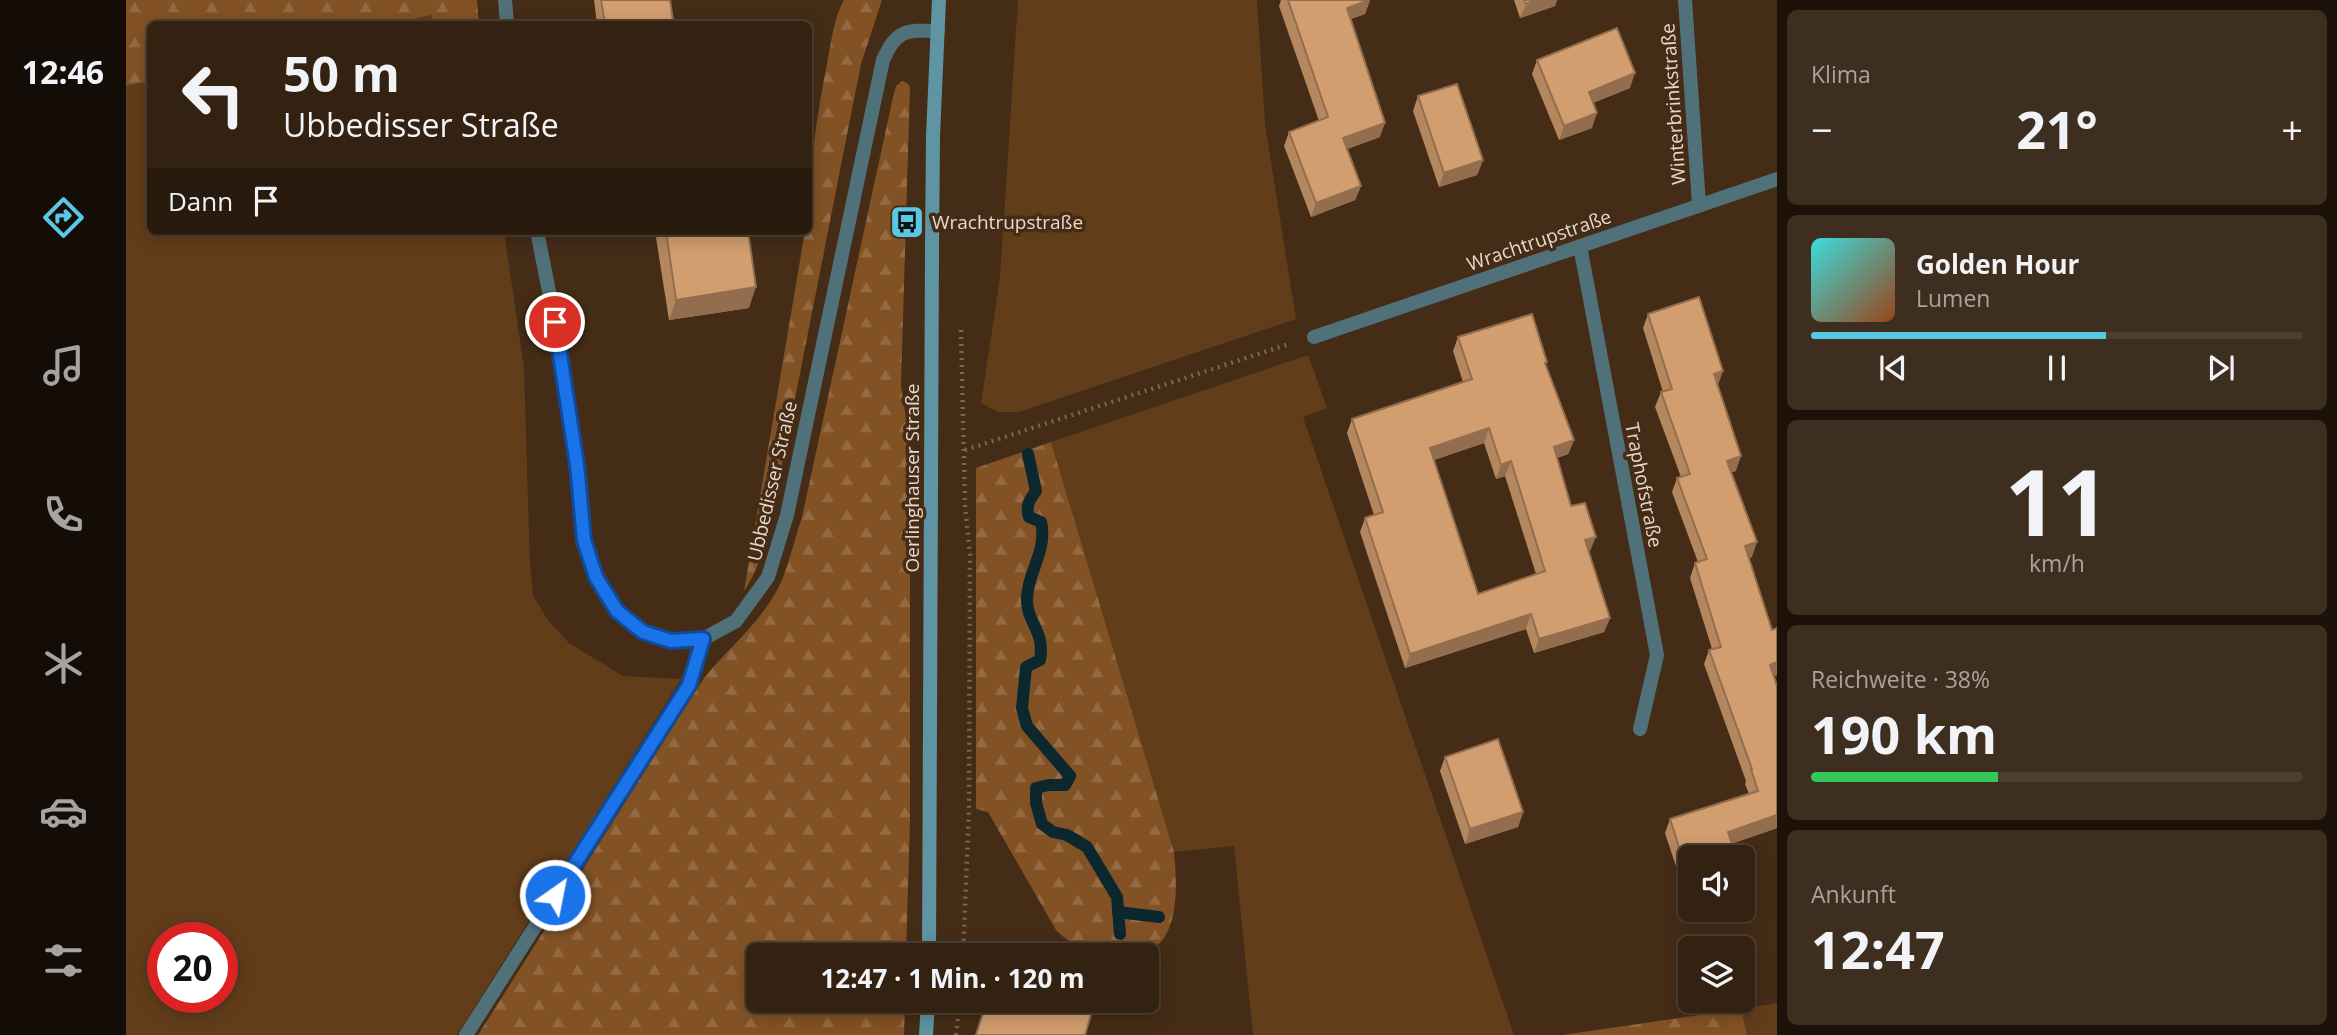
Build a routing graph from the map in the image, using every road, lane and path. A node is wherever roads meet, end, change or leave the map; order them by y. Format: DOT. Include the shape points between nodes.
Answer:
graph roads {
  1 [pos="505,0"];
  2 [pos="939,0"];
  3 [pos="1685,0"];
  4 [pos="507,21"];
  5 [pos="938,31"];
  6 [pos="1777,179"];
  7 [pos="1699,205"];
  8 [pos="538,235"];
  9 [pos="1580,246"];
  10 [pos="961,328"];
  11 [pos="1314,337"];
  12 [pos="965,450"];
  13 [pos="703,639"];
  14 [pos="1640,729"];
  15 [pos="929,943"];
  16 [pos="963,943"];
  17 [pos="927,1013"];
  18 [pos="959,1013"];
  19 [pos="466,1035"];
  20 [pos="926,1035"];
  21 [pos="956,1035"];
  1 -- 4 [label="street"];
  2 -- 5 [label="main road, Oerlinghauser Straße"];
  3 -- 7 [label="street, Winterbrinkstraße"];
  5 -- 13 [label="street, Ubbedisser Straße" via="903,32 883,60 787,515 768,577 736,621"];
  5 -- 15 [label="main road, Oerlinghauser Straße" via="932,249"];
  6 -- 7 [label="street, Wrachtrupstraße"];
  7 -- 9 [label="street, Wrachtrupstraße"];
  8 -- 13 [label="street, Ubbedisser Straße" via="575,452 584,540 596,577 617,611 643,632 671,641"];
  9 -- 11 [label="street, Wrachtrupstraße"];
  9 -- 14 [label="street, Traphofstraße" via="1657,655"];
  10 -- 12 [label="path"];
  11 -- 12 [label="path"];
  12 -- 16 [label="path" via="970,555"];
  13 -- 19 [label="street" via="689,685"];
  17 -- 20 [label="main road"];
  18 -- 21 [label="path"];
}
